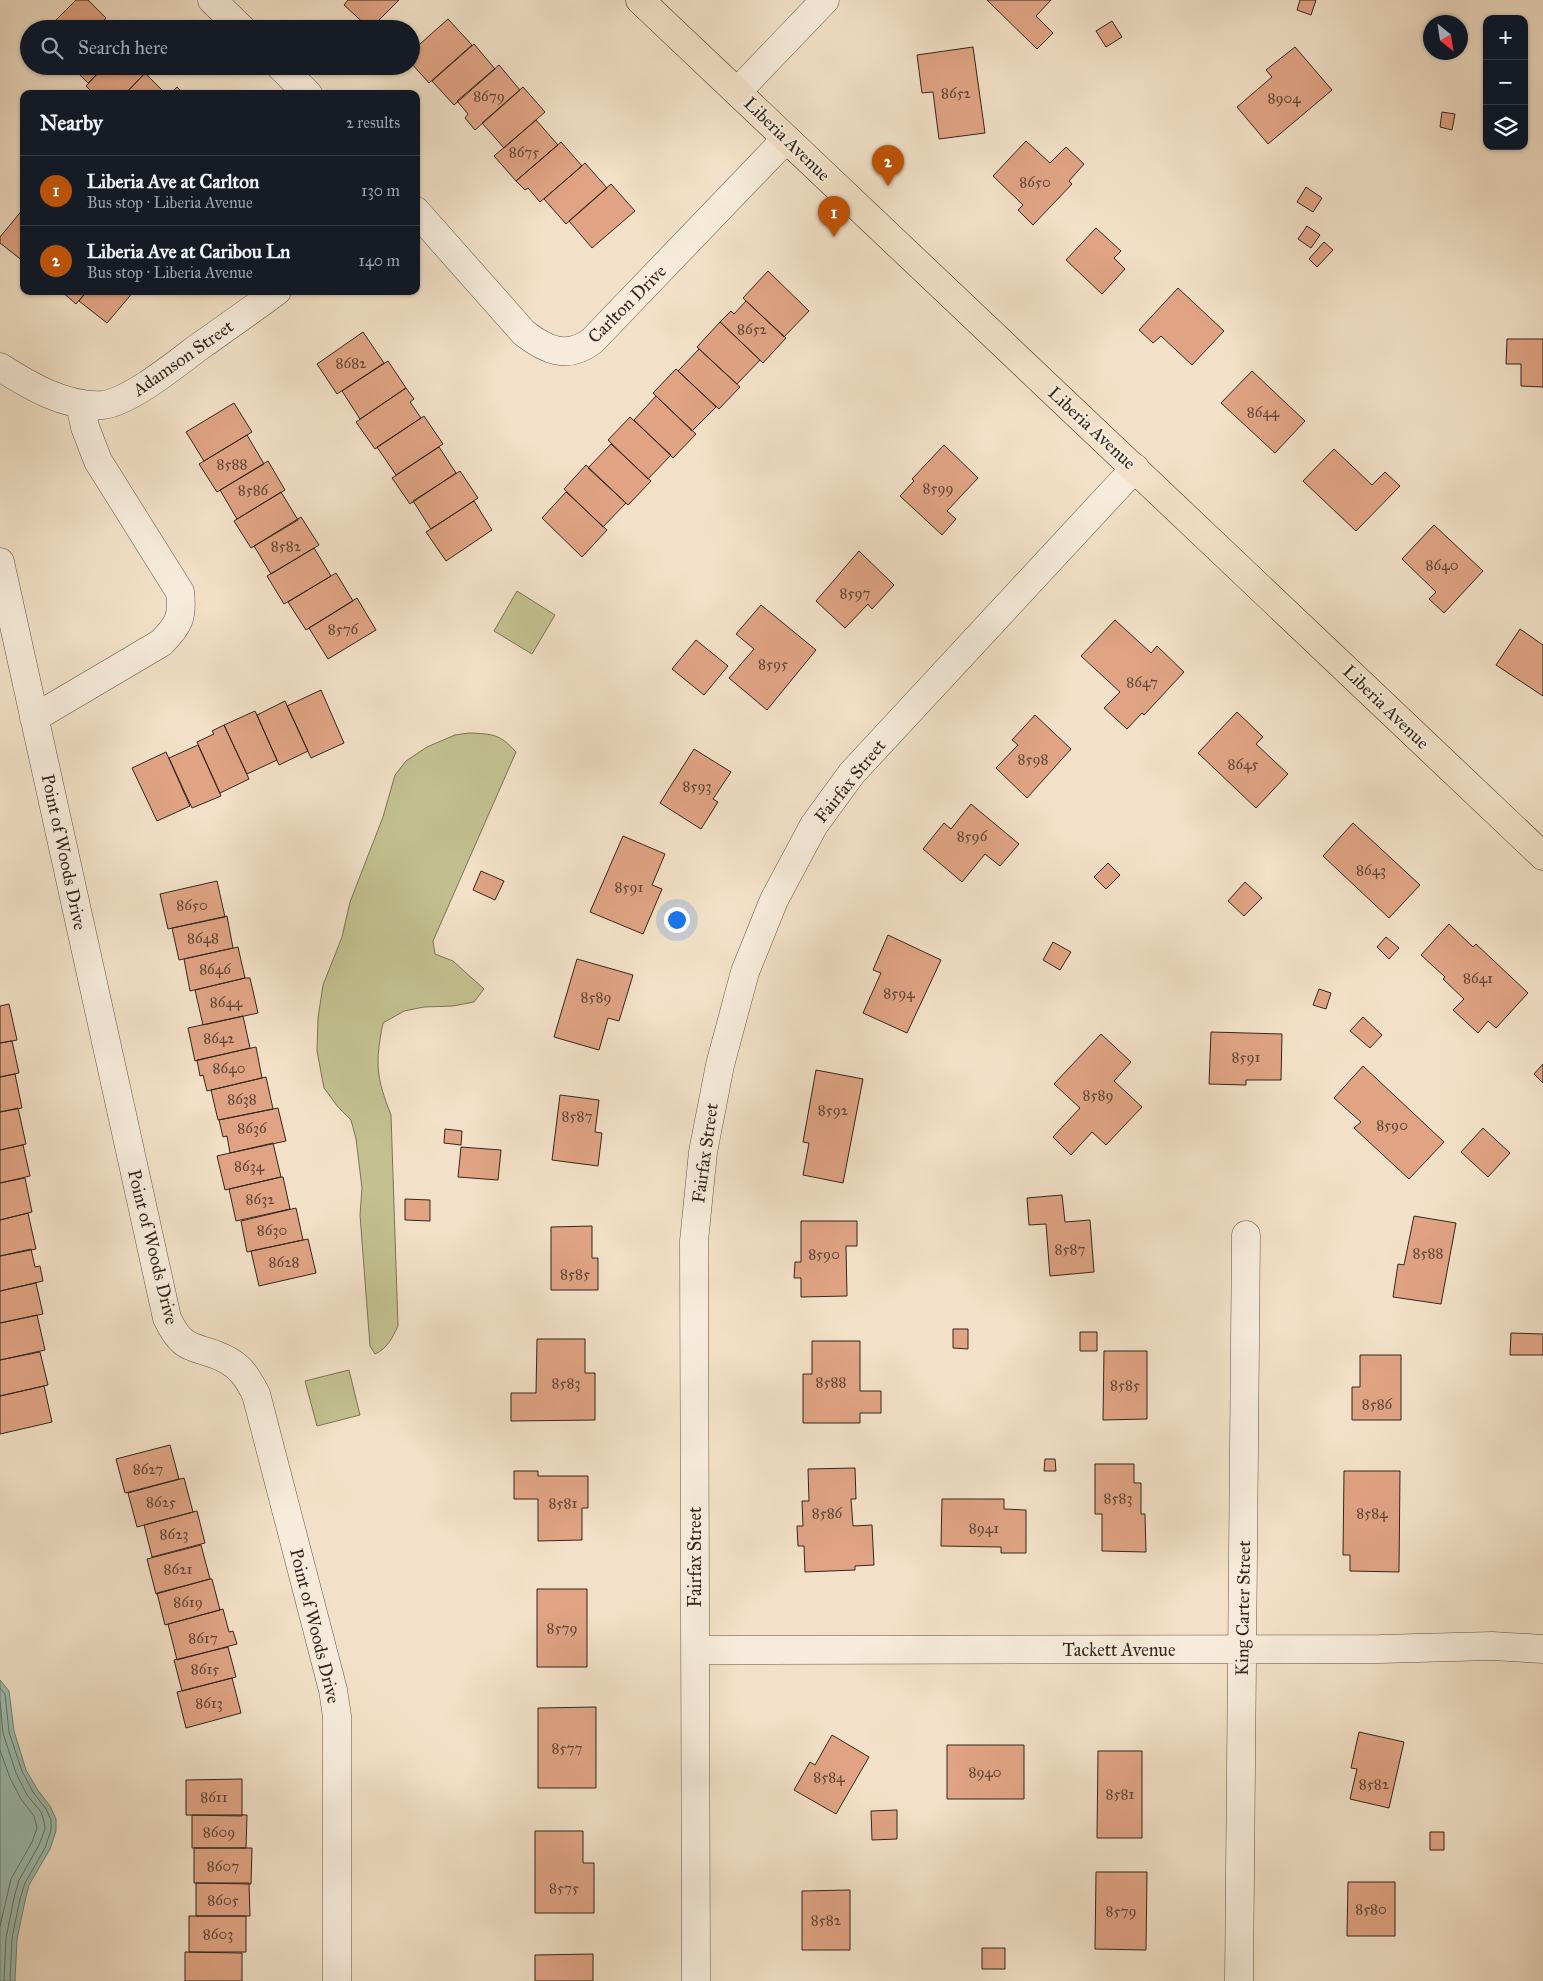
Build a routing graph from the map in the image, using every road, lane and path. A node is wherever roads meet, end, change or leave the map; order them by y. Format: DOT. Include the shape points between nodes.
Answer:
graph roads {
  1 [pos="212,0"];
  2 [pos="640,0"];
  3 [pos="825,0"];
  4 [pos="233,20"];
  5 [pos="289,75"];
  6 [pos="304,90"];
  7 [pos="737,92"];
  8 [pos="786,139"];
  9 [pos="420,216"];
  10 [pos="271,295"];
  11 [pos="0,366"];
  12 [pos="80,404"];
  13 [pos="1135,468"];
  14 [pos="0,562"];
  15 [pos="34,718"];
  16 [pos="1540,848"];
  17 [pos="1246,1235"];
  18 [pos="1543,1649"];
  19 [pos="695,1650"];
  20 [pos="1242,1650"];
  21 [pos="337,1981"];
  22 [pos="696,1981"];
  23 [pos="1239,1981"];
  1 -- 4 [label="street"];
  2 -- 7 [label="main road, Liberia Avenue"];
  3 -- 7 [label="street"];
  5 -- 6 [label="street"];
  7 -- 8 [label="main road, Liberia Avenue"];
  8 -- 9 [label="street, Carlton Drive" via="583,348 555,351 541,346 524,333"];
  8 -- 13 [label="main road, Liberia Avenue"];
  10 -- 12 [label="street, Adamson Street" via="125,397 104,405"];
  11 -- 12 [label="street, Adamson Street" via="46,393"];
  12 -- 15 [label="street" via="98,461 180,592 182,611 175,629 162,643"];
  13 -- 16 [label="main road, Liberia Avenue"];
  13 -- 19 [label="street, Fairfax Street" via="852,773 814,825 774,900 745,972 720,1065 703,1152 694,1241"];
  14 -- 15 [label="street, Point of Woods Drive"];
  15 -- 21 [label="street, Point of Woods Drive" via="167,1318 174,1334 187,1346 229,1361 246,1375 256,1394 333,1690 338,1741"];
  17 -- 20 [label="street, King Carter Street"];
  18 -- 20 [label="street, Tackett Avenue" via="1492,1646"];
  19 -- 20 [label="street, Tackett Avenue"];
  19 -- 22 [label="street, Fairfax Street"];
  20 -- 23 [label="street, King Carter Street"];
}
